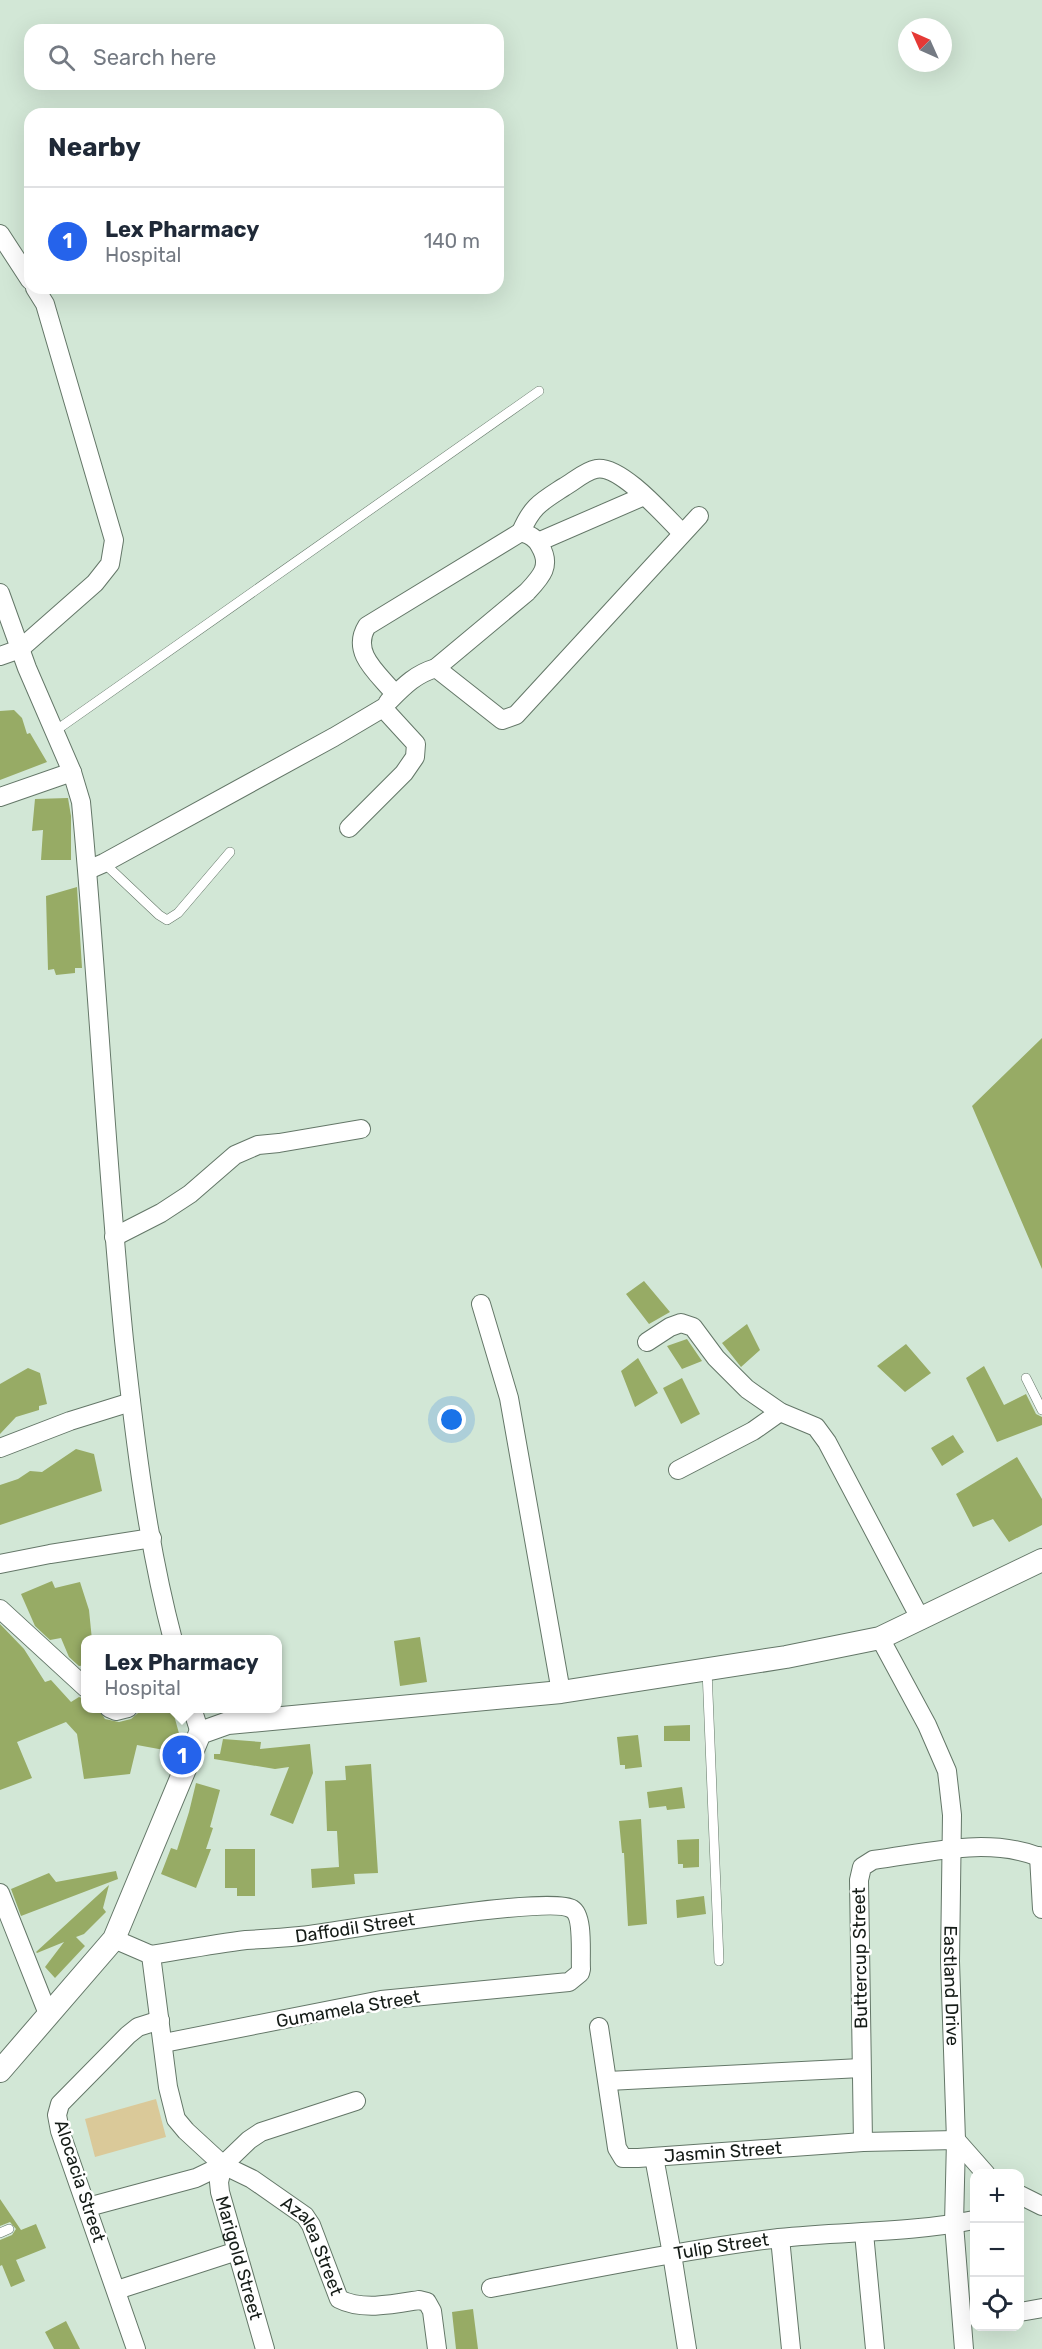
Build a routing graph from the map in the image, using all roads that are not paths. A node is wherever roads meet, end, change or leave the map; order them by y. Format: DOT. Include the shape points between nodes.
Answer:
graph roads {
  1 [pos="0,234"];
  2 [pos="24,271"];
  3 [pos="39,294"];
  4 [pos="539,391"];
  5 [pos="644,496"];
  6 [pos="699,516"];
  7 [pos="521,532"];
  8 [pos="682,533"];
  9 [pos="538,542"];
  10 [pos="1,599"];
  11 [pos="20,649"];
  12 [pos="0,656"];
  13 [pos="436,668"];
  14 [pos="389,701"];
  15 [pos="55,731"];
  16 [pos="72,772"];
  17 [pos="0,797"];
  18 [pos="349,828"];
  19 [pos="230,852"];
  20 [pos="96,867"];
  21 [pos="361,1129"];
  22 [pos="114,1237"];
  23 [pos="481,1304"];
  24 [pos="647,1342"];
  25 [pos="1026,1378"];
  26 [pos="131,1402"];
  27 [pos="1042,1410"];
  28 [pos="780,1412"];
  29 [pos="0,1448"];
  30 [pos="678,1470"];
  31 [pos="152,1538"];
  32 [pos="1042,1560"];
  33 [pos="0,1564"];
  34 [pos="0,1609"];
  35 [pos="921,1620"];
  36 [pos="172,1635"];
  37 [pos="880,1638"];
  38 [pos="707,1670"];
  39 [pos="81,1683"];
  40 [pos="561,1692"];
  41 [pos="194,1713"];
  42 [pos="200,1733"];
  43 [pos="952,1850"];
  44 [pos="1041,1857"];
  45 [pos="0,1893"];
  46 [pos="1042,1909"];
  47 [pos="114,1939"];
  48 [pos="151,1955"];
  49 [pos="719,1961"];
  50 [pos="569,1982"];
  51 [pos="48,2014"];
  52 [pos="160,2020"];
  53 [pos="598,2027"];
  54 [pos="164,2043"];
  55 [pos="861,2068"];
  56 [pos="0,2071"];
  57 [pos="608,2081"];
  58 [pos="356,2101"];
  59 [pos="956,2140"];
  60 [pos="863,2142"];
  61 [pos="654,2157"];
  62 [pos="223,2165"];
  63 [pos="982,2169"];
  64 [pos="1024,2197"];
  65 [pos="88,2206"];
  66 [pos="1042,2207"];
  67 [pos="1024,2210"];
  68 [pos="970,2221"];
  69 [pos="954,2224"];
  70 [pos="864,2233"];
  71 [pos="780,2238"];
  72 [pos="237,2251"];
  73 [pos="672,2254"];
  74 [pos="491,2288"];
  75 [pos="117,2290"];
  76 [pos="1042,2308"];
  77 [pos="1024,2311"];
  78 [pos="968,2320"];
  79 [pos="136,2349"];
  80 [pos="265,2349"];
  81 [pos="437,2349"];
  82 [pos="687,2349"];
  83 [pos="791,2349"];
  84 [pos="875,2349"];
  85 [pos="964,2349"];
  1 -- 2 [label="street"];
  3 -- 11 [label="street" via="45,304 114,540 110,564 95,583"];
  4 -- 15 [label="lane"];
  5 -- 7 [label="street" via="605,468 593,469 538,503"];
  5 -- 8 [label="street"];
  5 -- 9 [label="street"];
  6 -- 8 [label="street"];
  7 -- 9 [label="street"];
  7 -- 14 [label="street" via="367,626 360,646"];
  8 -- 13 [label="street" via="516,715 502,720"];
  9 -- 13 [label="street" via="546,556 540,578"];
  10 -- 11 [label="street"];
  11 -- 12 [label="street"];
  11 -- 15 [label="street"];
  13 -- 14 [label="street" via="421,673"];
  14 -- 18 [label="street" via="416,744 415,757"];
  14 -- 20 [label="street" via="334,737"];
  15 -- 16 [label="street"];
  16 -- 17 [label="street"];
  16 -- 20 [label="street"];
  19 -- 20 [label="lane" via="178,913 167,920"];
  20 -- 22 [label="street"];
  21 -- 22 [label="street" via="258,1145 235,1155 190,1194"];
  22 -- 26 [label="street"];
  23 -- 40 [label="street" via="509,1398"];
  24 -- 28 [label="street" via="681,1323 693,1327 716,1358 747,1389"];
  25 -- 27 [label="lane"];
  26 -- 29 [label="street"];
  26 -- 31 [label="street"];
  28 -- 30 [label="street" via="753,1431"];
  28 -- 35 [label="street" via="816,1427 827,1442"];
  31 -- 33 [label="street"];
  31 -- 36 [label="street"];
  32 -- 35 [label="street"];
  34 -- 39 [label="street"];
  35 -- 37 [label="street"];
  37 -- 38 [label="street"];
  37 -- 43 [label="street, Eastland Drive" via="947,1771"];
  38 -- 40 [label="street"];
  38 -- 49 [label="lane"];
  40 -- 42 [label="street" via="228,1723"];
  41 -- 42 [label="street"];
  42 -- 47 [label="street"];
  43 -- 44 [label="street" via="989,1846"];
  43 -- 55 [label="street, Buttercup Street" via="873,1860 862,1867"];
  43 -- 59 [label="street, Eastland Drive" via="950,1961"];
  44 -- 46 [label="street"];
  45 -- 51 [label="street"];
  47 -- 48 [label="street"];
  47 -- 51 [label="street"];
  48 -- 50 [label="street, Daffodil Street" via="559,1904 574,1910 579,1918 581,1969"];
  48 -- 52 [label="street"];
  50 -- 54 [label="street, Gumamela Street" via="381,2000"];
  51 -- 56 [label="street"];
  52 -- 54 [label="street"];
  52 -- 65 [label="street, Alocacia Street" via="128,2035 57,2110 60,2131"];
  53 -- 57 [label="street, Jasmin Street"];
  54 -- 62 [label="street" via="176,2119"];
  55 -- 57 [label="street"];
  55 -- 60 [label="street, Buttercup Street"];
  57 -- 61 [label="street, Jasmin Street" via="623,2158"];
  58 -- 62 [label="street" via="261,2132"];
  59 -- 60 [label="street, Jasmin Street"];
  59 -- 63 [label="street"];
  59 -- 69 [label="street, Eastland Drive"];
  60 -- 61 [label="street, Jasmin Street"];
  61 -- 73 [label="street"];
  62 -- 65 [label="street" via="196,2178"];
  62 -- 72 [label="street, Marigold Street" via="220,2192"];
  62 -- 81 [label="street, Azalea Street" via="252,2179 305,2216 339,2299 367,2306 428,2302"];
  64 -- 66 [label="street"];
  65 -- 75 [label="street, Alocacia Street"];
  66 -- 67 [label="street"];
  68 -- 69 [label="street, Tulip Street"];
  69 -- 70 [label="street, Tulip Street"];
  69 -- 78 [label="street, Eastland Drive"];
  70 -- 71 [label="street, Tulip Street"];
  70 -- 84 [label="street"];
  71 -- 73 [label="street, Tulip Street"];
  71 -- 83 [label="street"];
  72 -- 75 [label="street"];
  72 -- 80 [label="street, Marigold Street"];
  73 -- 74 [label="street, Tulip Street"];
  73 -- 82 [label="street"];
  75 -- 79 [label="street, Alocacia Street"];
  76 -- 77 [label="street"];
  78 -- 85 [label="street, Eastland Drive"];
}
